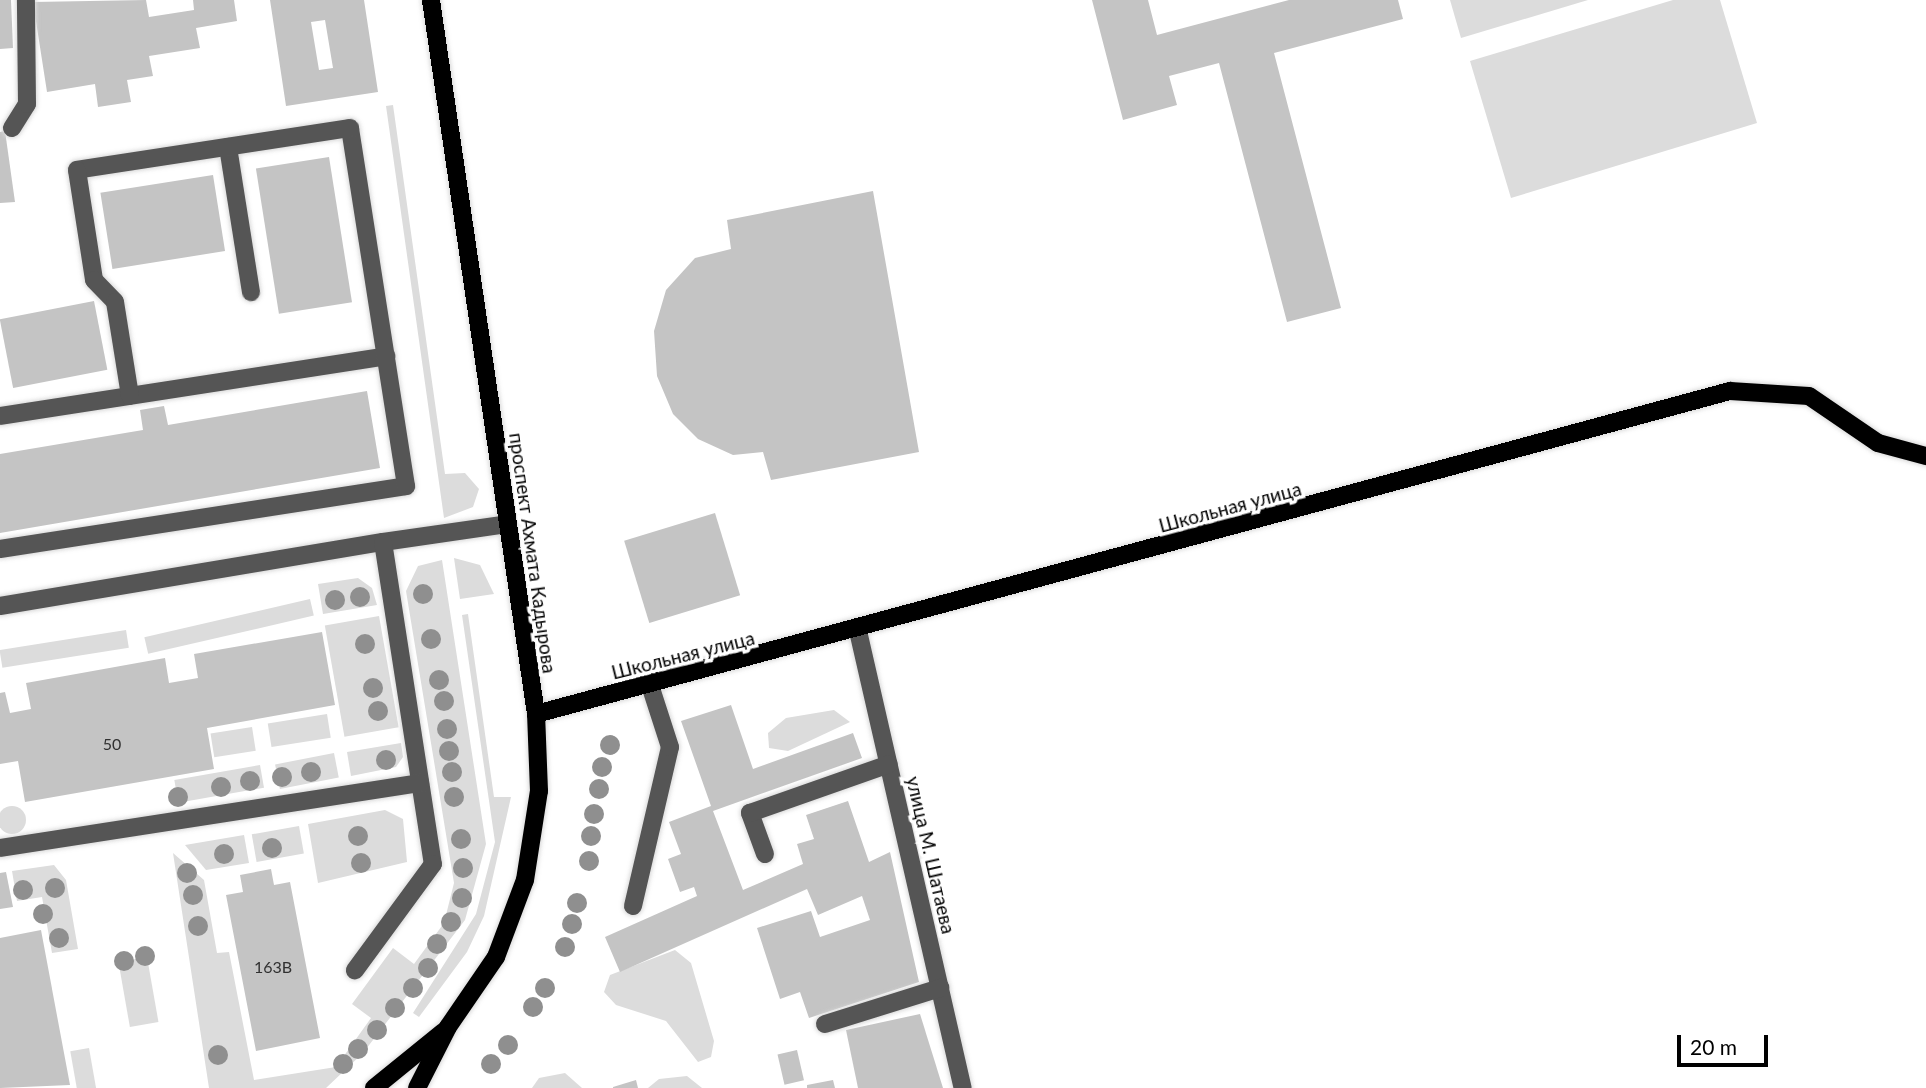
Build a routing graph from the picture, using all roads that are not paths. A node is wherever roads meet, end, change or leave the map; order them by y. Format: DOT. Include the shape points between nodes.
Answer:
graph roads {
  1 [pos="26,0"];
  2 [pos="430,0"];
  3 [pos="12,128"];
  4 [pos="228,147"];
  5 [pos="251,292"];
  6 [pos="386,356"];
  7 [pos="130,396"];
  8 [pos="0,416"];
  9 [pos="1926,456"];
  10 [pos="508,524"];
  11 [pos="383,542"];
  12 [pos="0,549"];
  13 [pos="0,606"];
  14 [pos="858,631"];
  15 [pos="650,685"];
  16 [pos="536,714"];
  17 [pos="889,764"];
  18 [pos="420,783"];
  19 [pos="0,848"];
  20 [pos="765,854"];
  21 [pos="634,906"];
  22 [pos="355,970"];
  23 [pos="940,988"];
  24 [pos="825,1024"];
  25 [pos="448,1027"];
  26 [pos="374,1088"];
  27 [pos="417,1088"];
  28 [pos="963,1088"];
  1 -- 3 [label="street" via="27,104"];
  2 -- 10 [label="main road, проспект Ахмата Кадырова"];
  4 -- 5 [label="street"];
  4 -- 6 [label="street" via="350,128"];
  4 -- 7 [label="street" via="77,170 94,280 115,302"];
  6 -- 7 [label="street"];
  6 -- 12 [label="street" via="406,486"];
  7 -- 8 [label="street"];
  9 -- 14 [label="main road, Школьная улица" via="1878,443 1809,396 1730,391"];
  10 -- 11 [label="street"];
  10 -- 16 [label="main road, проспект Ахмата Кадырова"];
  11 -- 13 [label="street"];
  11 -- 18 [label="street"];
  14 -- 15 [label="main road, Школьная улица"];
  14 -- 17 [label="street, улица М. Шатаева"];
  15 -- 16 [label="main road, Школьная улица"];
  15 -- 21 [label="street" via="670,747"];
  16 -- 25 [label="main road, проспект Ахмата Кадырова" via="539,791 525,880 496,957"];
  17 -- 20 [label="street" via="750,813"];
  17 -- 23 [label="street, улица М. Шатаева"];
  18 -- 19 [label="street"];
  18 -- 22 [label="street" via="433,864"];
  23 -- 24 [label="street"];
  23 -- 28 [label="street, улица М. Шатаева"];
  25 -- 26 [label="main road"];
  25 -- 27 [label="main road, проспект Ахмата Кадырова"];
}
